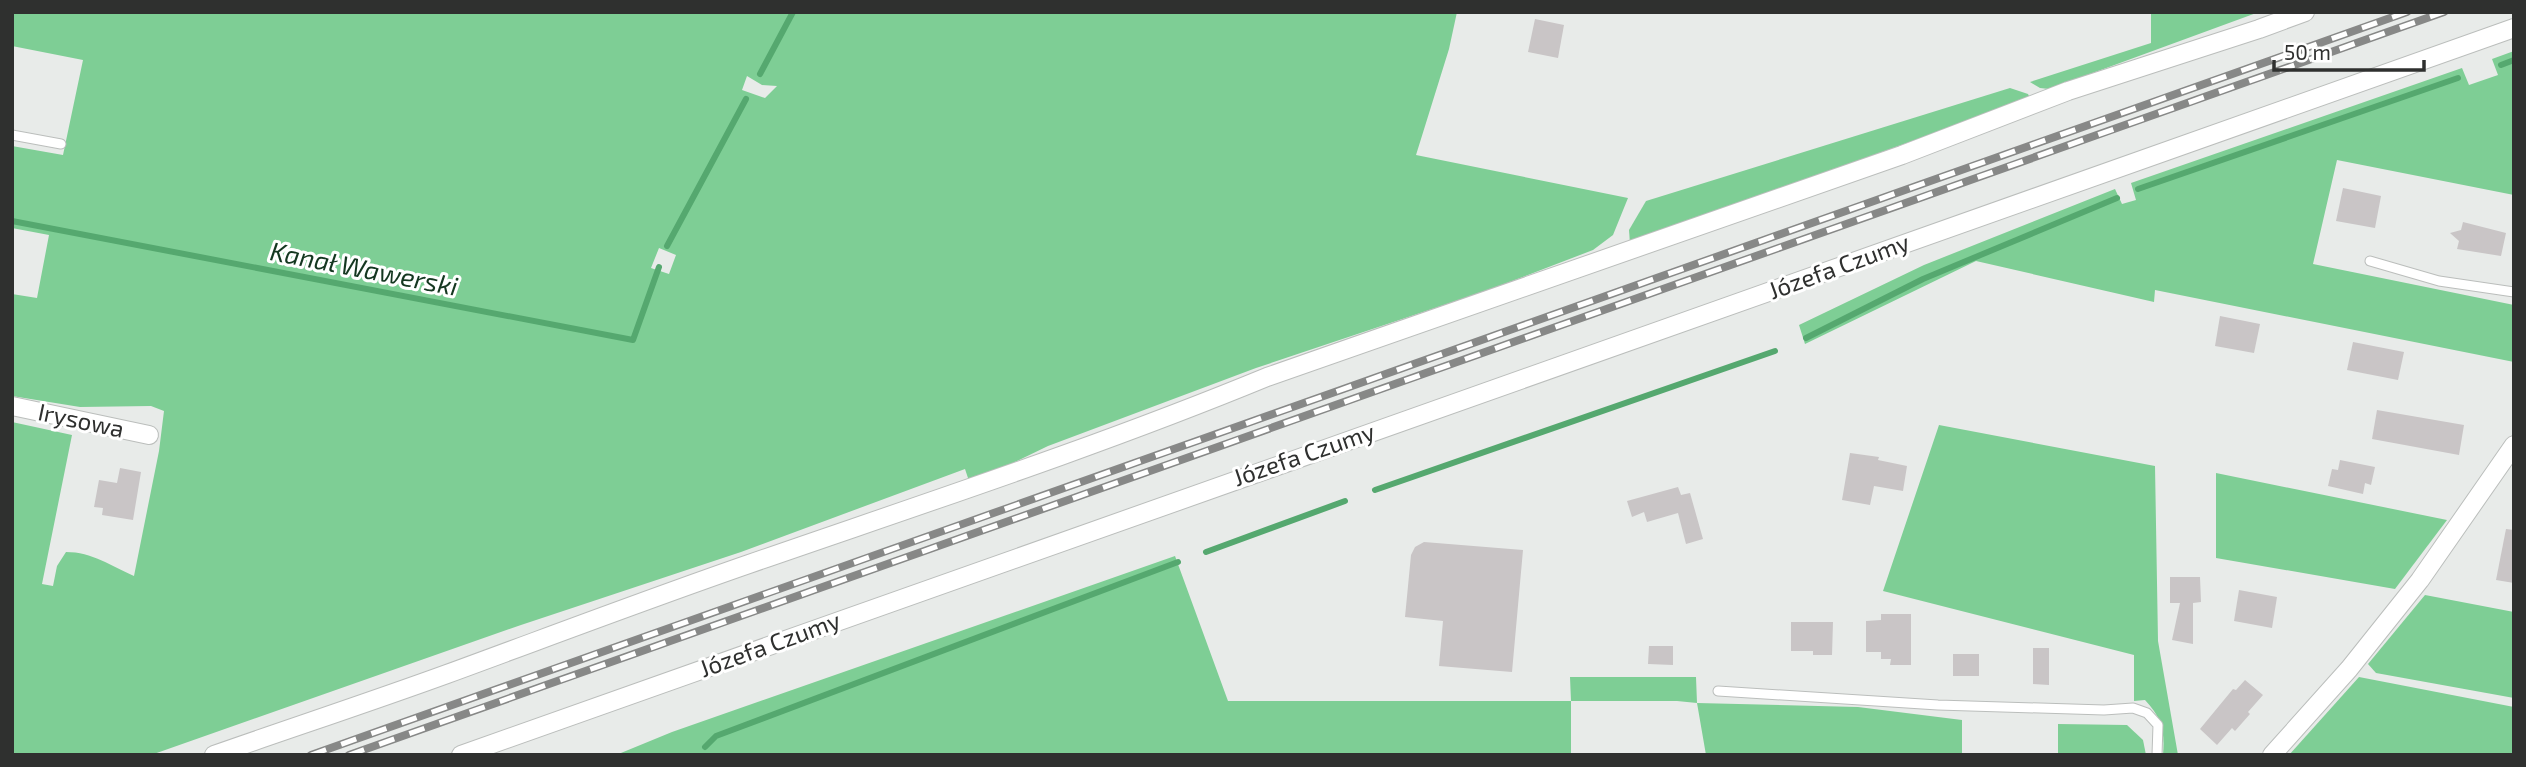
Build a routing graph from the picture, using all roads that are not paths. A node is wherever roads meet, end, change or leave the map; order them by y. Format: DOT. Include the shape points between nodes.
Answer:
graph roads {
  1 [pos="2305,12"];
  2 [pos="2514,28"];
  3 [pos="12,135"];
  4 [pos="61,144"];
  5 [pos="2370,261"];
  6 [pos="2514,292"];
  7 [pos="12,406"];
  8 [pos="149,435"];
  9 [pos="2514,445"];
  10 [pos="1718,691"];
  11 [pos="214,755"];
  12 [pos="461,755"];
  13 [pos="2157,755"];
  14 [pos="2272,755"];
  1 -- 11 [label="street" via="2063,93 1877,164 1267,377 961,492"];
  2 -- 12 [label="street, Józefa Czumy"];
  3 -- 4 [label="lane"];
  5 -- 6 [label="lane" via="2439,281"];
  7 -- 8 [label="street, Irysowa"];
  9 -- 14 [label="street" via="2420,580 2349,670"];
  10 -- 13 [label="lane" via="1938,705 2133,708 2153,717 2158,725"];
}
